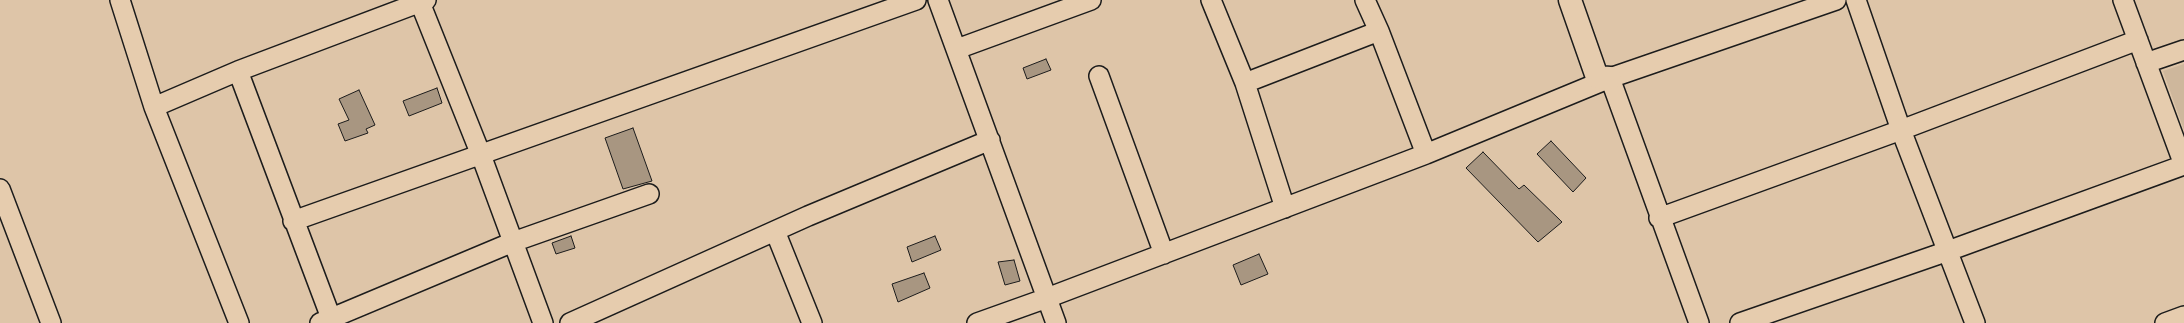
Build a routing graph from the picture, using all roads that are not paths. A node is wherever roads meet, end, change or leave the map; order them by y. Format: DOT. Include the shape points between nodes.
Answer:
graph roads {
  1 [pos="120,0"];
  2 [pos="916,0"];
  3 [pos="938,0"];
  4 [pos="1091,0"];
  5 [pos="1211,0"];
  6 [pos="1364,0"];
  7 [pos="1570,0"];
  8 [pos="1836,0"];
  9 [pos="1856,0"];
  10 [pos="2123,0"];
  11 [pos="422,1"];
  12 [pos="1379,31"];
  13 [pos="2138,40"];
  14 [pos="957,49"];
  15 [pos="2184,50"];
  16 [pos="2146,62"];
  17 [pos="238,71"];
  18 [pos="1099,76"];
  19 [pos="1610,78"];
  20 [pos="1245,83"];
  21 [pos="154,107"];
  22 [pos="1901,130"];
  23 [pos="990,140"];
  24 [pos="1426,154"];
  25 [pos="481,155"];
  26 [pos="2184,165"];
  27 [pos="0,189"];
  28 [pos="649,194"];
  29 [pos="1285,208"];
  30 [pos="4,214"];
  31 [pos="1659,218"];
  32 [pos="294,221"];
  33 [pos="775,231"];
  34 [pos="513,242"];
  35 [pos="1948,251"];
  36 [pos="1164,254"];
  37 [pos="1047,298"];
  38 [pos="2184,316"];
  39 [pos="325,321"];
  40 [pos="51,323"];
  41 [pos="239,323"];
  42 [pos="543,323"];
  43 [pos="570,323"];
  44 [pos="812,323"];
  45 [pos="977,323"];
  46 [pos="1056,323"];
  47 [pos="1699,323"];
  48 [pos="1740,323"];
  49 [pos="1974,323"];
  50 [pos="2165,323"];
  1 -- 21 [label="street"];
  2 -- 25 [label="street"];
  3 -- 14 [label="street"];
  4 -- 14 [label="street"];
  5 -- 20 [label="street"];
  6 -- 12 [label="street"];
  7 -- 19 [label="street" via="1598,77"];
  8 -- 19 [label="street"];
  9 -- 22 [label="street"];
  10 -- 13 [label="street"];
  11 -- 17 [label="street"];
  11 -- 25 [label="street"];
  12 -- 20 [label="street"];
  12 -- 24 [label="street"];
  13 -- 16 [label="street"];
  13 -- 22 [label="street"];
  14 -- 23 [label="street"];
  15 -- 16 [label="street"];
  16 -- 26 [label="street"];
  17 -- 21 [label="street"];
  17 -- 32 [label="street"];
  18 -- 36 [label="street"];
  19 -- 24 [label="street"];
  19 -- 31 [label="street"];
  20 -- 29 [label="street"];
  21 -- 41 [label="street"];
  22 -- 31 [label="street"];
  22 -- 35 [label="street"];
  23 -- 33 [label="street"];
  23 -- 37 [label="street"];
  24 -- 29 [label="street"];
  25 -- 32 [label="street"];
  25 -- 34 [label="street"];
  26 -- 35 [label="street"];
  27 -- 30 [label="street"];
  28 -- 34 [label="street"];
  29 -- 36 [label="street"];
  30 -- 40 [label="street"];
  31 -- 47 [label="street"];
  32 -- 39 [label="street"];
  33 -- 43 [label="street"];
  33 -- 44 [label="street"];
  34 -- 39 [label="street"];
  34 -- 42 [label="street"];
  35 -- 48 [label="street"];
  35 -- 49 [label="street"];
  36 -- 37 [label="street"];
  37 -- 45 [label="street"];
  37 -- 46 [label="street"];
  38 -- 50 [label="street"];
}
